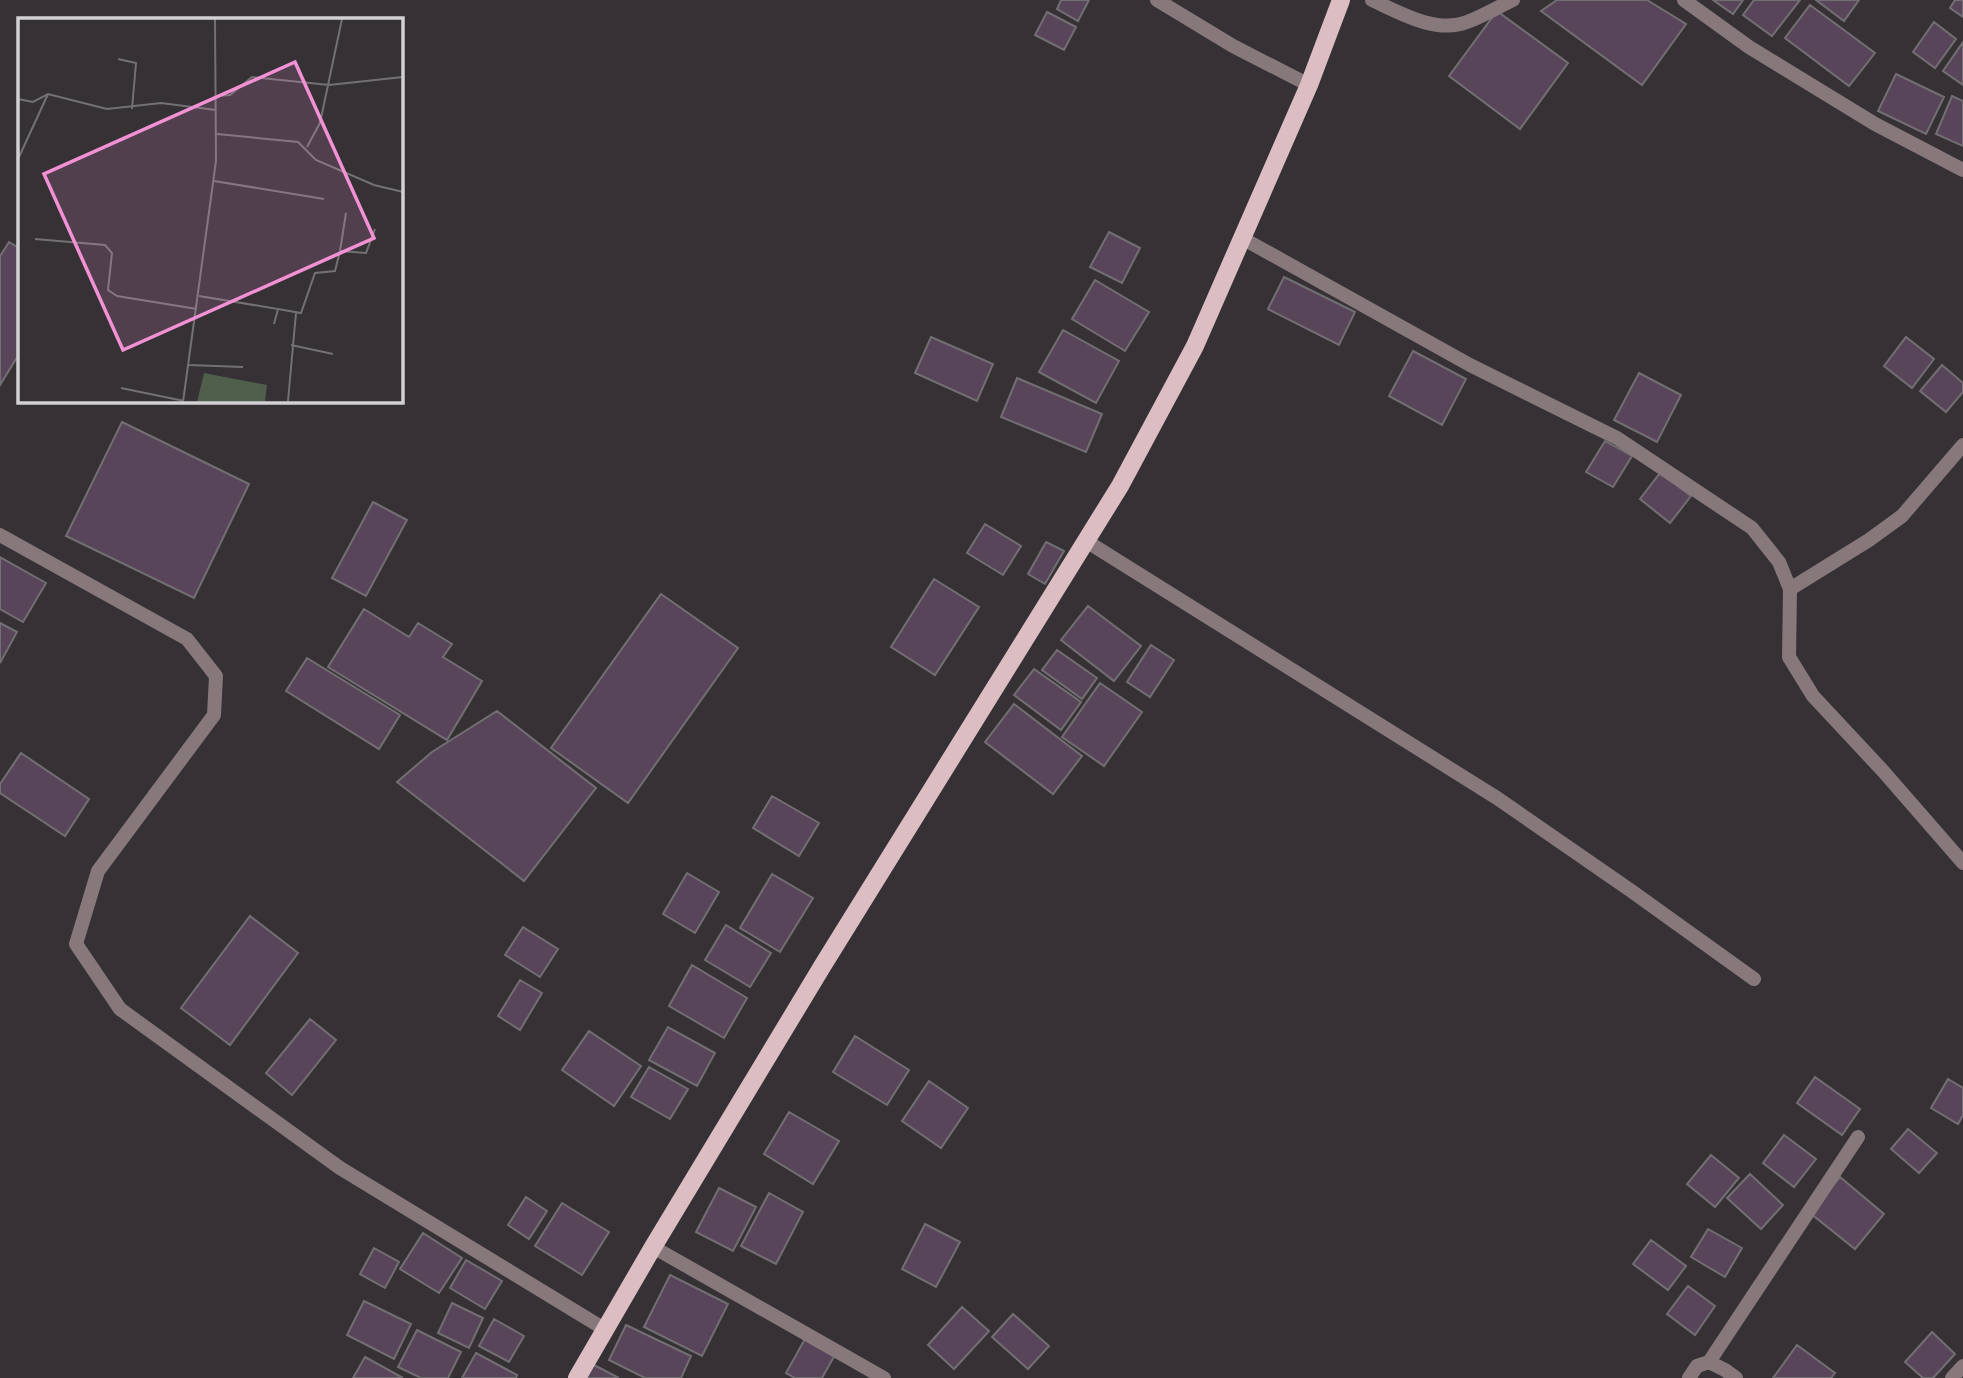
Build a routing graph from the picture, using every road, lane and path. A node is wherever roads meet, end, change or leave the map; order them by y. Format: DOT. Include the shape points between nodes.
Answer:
graph roads {
  1 [pos="1157,0"];
  2 [pos="1341,0"];
  3 [pos="1372,0"];
  4 [pos="1513,0"];
  5 [pos="1684,0"];
  6 [pos="1309,85"];
  7 [pos="1963,170"];
  8 [pos="1242,238"];
  9 [pos="1963,445"];
  10 [pos="0,535"];
  11 [pos="1086,541"];
  12 [pos="1790,589"];
  13 [pos="1963,863"];
  14 [pos="1754,979"];
  15 [pos="1858,1137"];
  16 [pos="653,1247"];
  17 [pos="606,1330"];
  18 [pos="1709,1362"];
  19 [pos="1963,1366"];
  20 [pos="576,1378"];
  21 [pos="884,1378"];
  22 [pos="1689,1378"];
  23 [pos="1736,1378"];
  24 [pos="1952,1378"];
  1 -- 6 [label="street"];
  2 -- 6 [label="main road"];
  3 -- 4 [label="street" via="1439,26 1465,23"];
  5 -- 7 [label="street" via="1749,47 1875,124"];
  6 -- 8 [label="main road"];
  8 -- 11 [label="main road" via="1195,346"];
  8 -- 12 [label="street" via="1470,365 1617,439 1752,528 1779,562"];
  9 -- 12 [label="street" via="1902,516"];
  10 -- 17 [label="street" via="187,639 216,676 214,715 97,871 76,944 120,1009 340,1168"];
  11 -- 14 [label="street" via="1497,798"];
  11 -- 16 [label="main road"];
  12 -- 13 [label="street" via="1789,657 1813,696"];
  15 -- 18 [label="street"];
  16 -- 17 [label="main road"];
  16 -- 21 [label="street"];
  17 -- 20 [label="main road"];
  18 -- 22 [label="street" via="1697,1366"];
  18 -- 23 [label="street"];
  19 -- 24 [label="street"];
}
